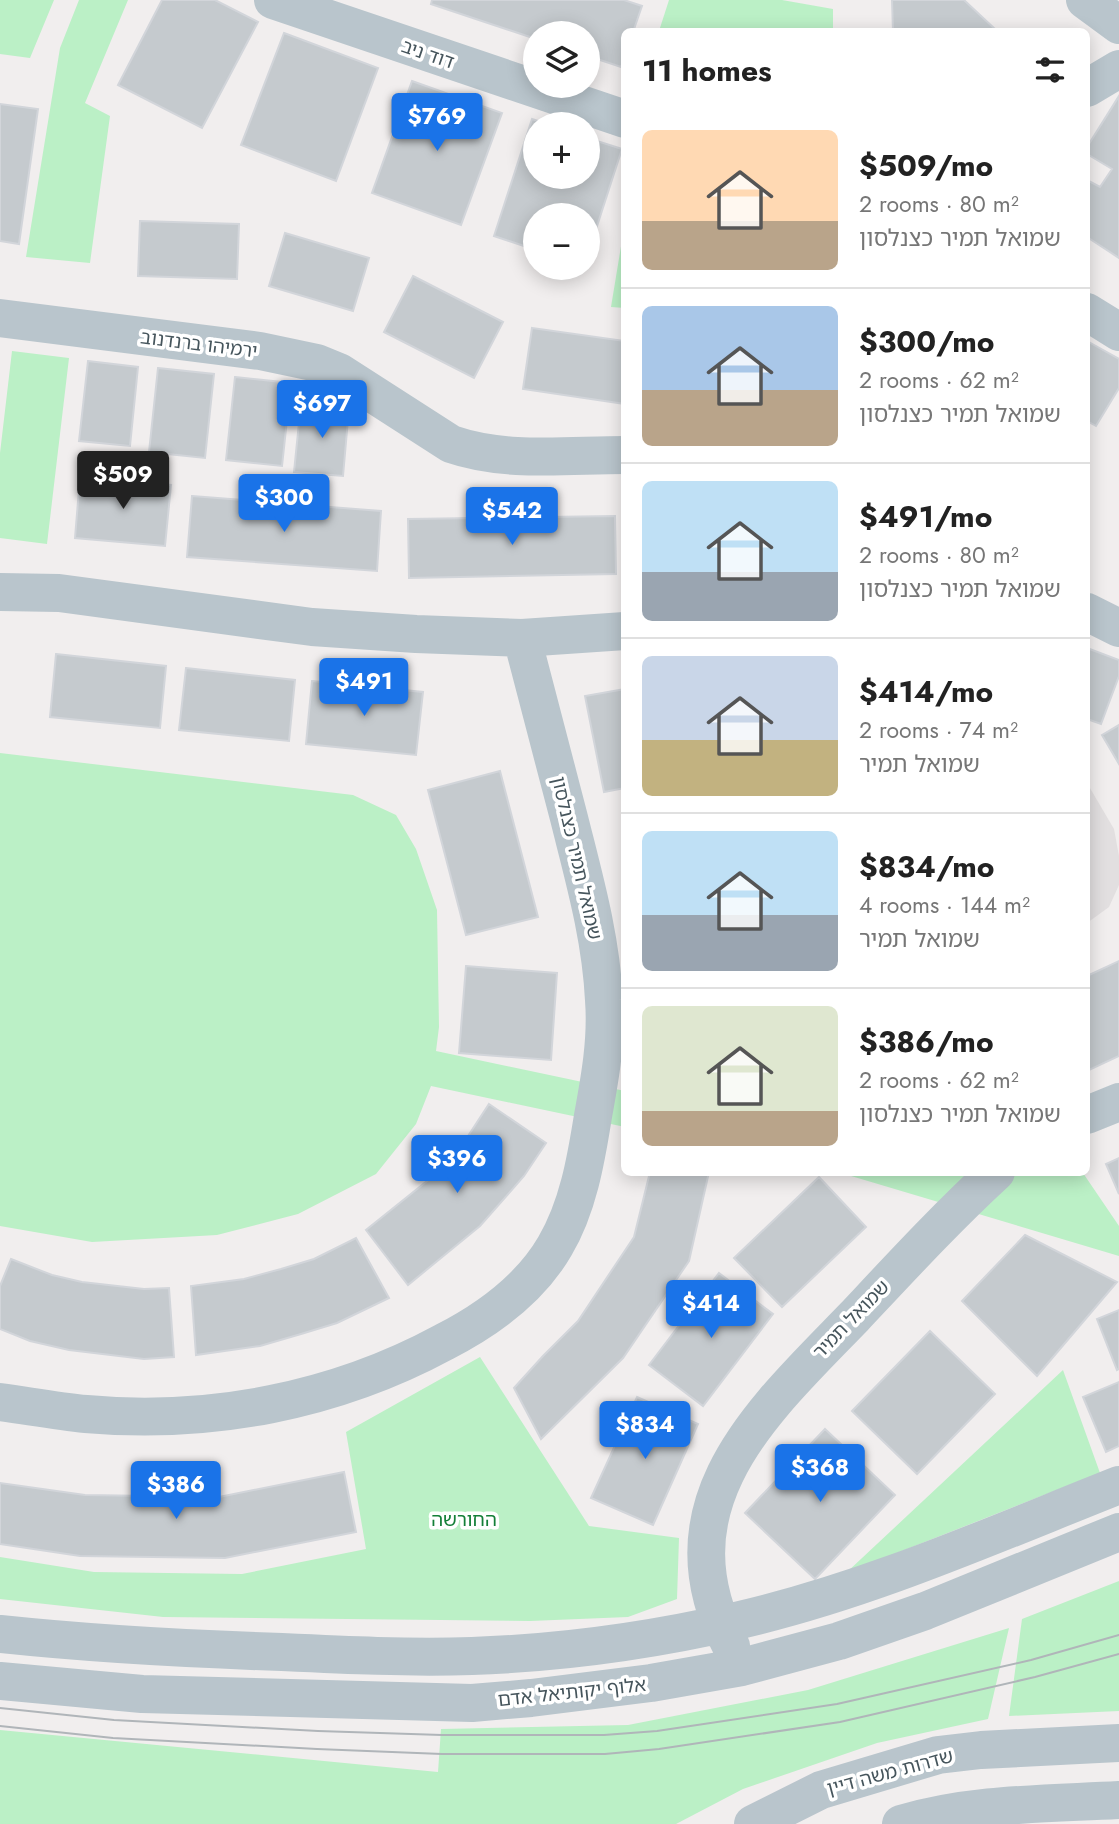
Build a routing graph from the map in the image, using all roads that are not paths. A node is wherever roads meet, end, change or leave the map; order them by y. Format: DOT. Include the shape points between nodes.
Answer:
graph roads {
  1 [pos="272,0"];
  2 [pos="1085,0"];
  3 [pos="1119,25"];
  4 [pos="621,118"];
  5 [pos="1090,314"];
  6 [pos="0,318"];
  7 [pos="1119,332"];
  8 [pos="621,456"];
  9 [pos="0,592"];
  10 [pos="1090,614"];
  11 [pos="1119,628"];
  12 [pos="621,631"];
  13 [pos="526,641"];
  14 [pos="1119,1102"];
  15 [pos="1090,1114"];
  16 [pos="992,1176"];
  17 [pos="0,1402"];
  18 [pos="1119,1485"];
  19 [pos="1119,1532"];
  20 [pos="730,1622"];
  21 [pos="0,1634"];
  22 [pos="742,1667"];
  23 [pos="0,1681"];
  24 [pos="1119,1743"];
  25 [pos="1119,1800"];
  26 [pos="753,1824"];
  27 [pos="901,1824"];
  1 -- 4 [label="street, דוד ניב"];
  2 -- 3 [label="street"];
  5 -- 7 [label="street"];
  6 -- 8 [label="street, ירמיהו ברנדנוב" via="260,351 317,363 340,372 451,444 471,451 496,456"];
  9 -- 13 [label="street" via="59,593 312,627"];
  10 -- 11 [label="street"];
  12 -- 13 [label="street"];
  13 -- 17 [label="street, שמואל תמיר כצנלסון" via="593,912 604,1000 600,1082 584,1170 554,1246 530,1280 463,1332 409,1362 309,1395 252,1409 146,1416 87,1414"];
  14 -- 15 [label="street"];
  16 -- 20 [label="street, שמואל תמיר" via="791,1382 732,1457 709,1519 707,1552 709,1585"];
  18 -- 20 [label="street" via="909,1568 825,1597"];
  19 -- 22 [label="street, אלוף יקותיאל אדם" via="925,1611 839,1641"];
  20 -- 21 [label="street" via="577,1647 471,1656 145,1647"];
  20 -- 22 [label="street, שמואל תמיר"];
  22 -- 23 [label="street, אלוף יקותיאל אדם" via="651,1684 472,1703 142,1694"];
  24 -- 26 [label="street, שדרות משה דיין" via="938,1755 821,1790"];
  25 -- 27 [label="street" via="948,1811"];
}
